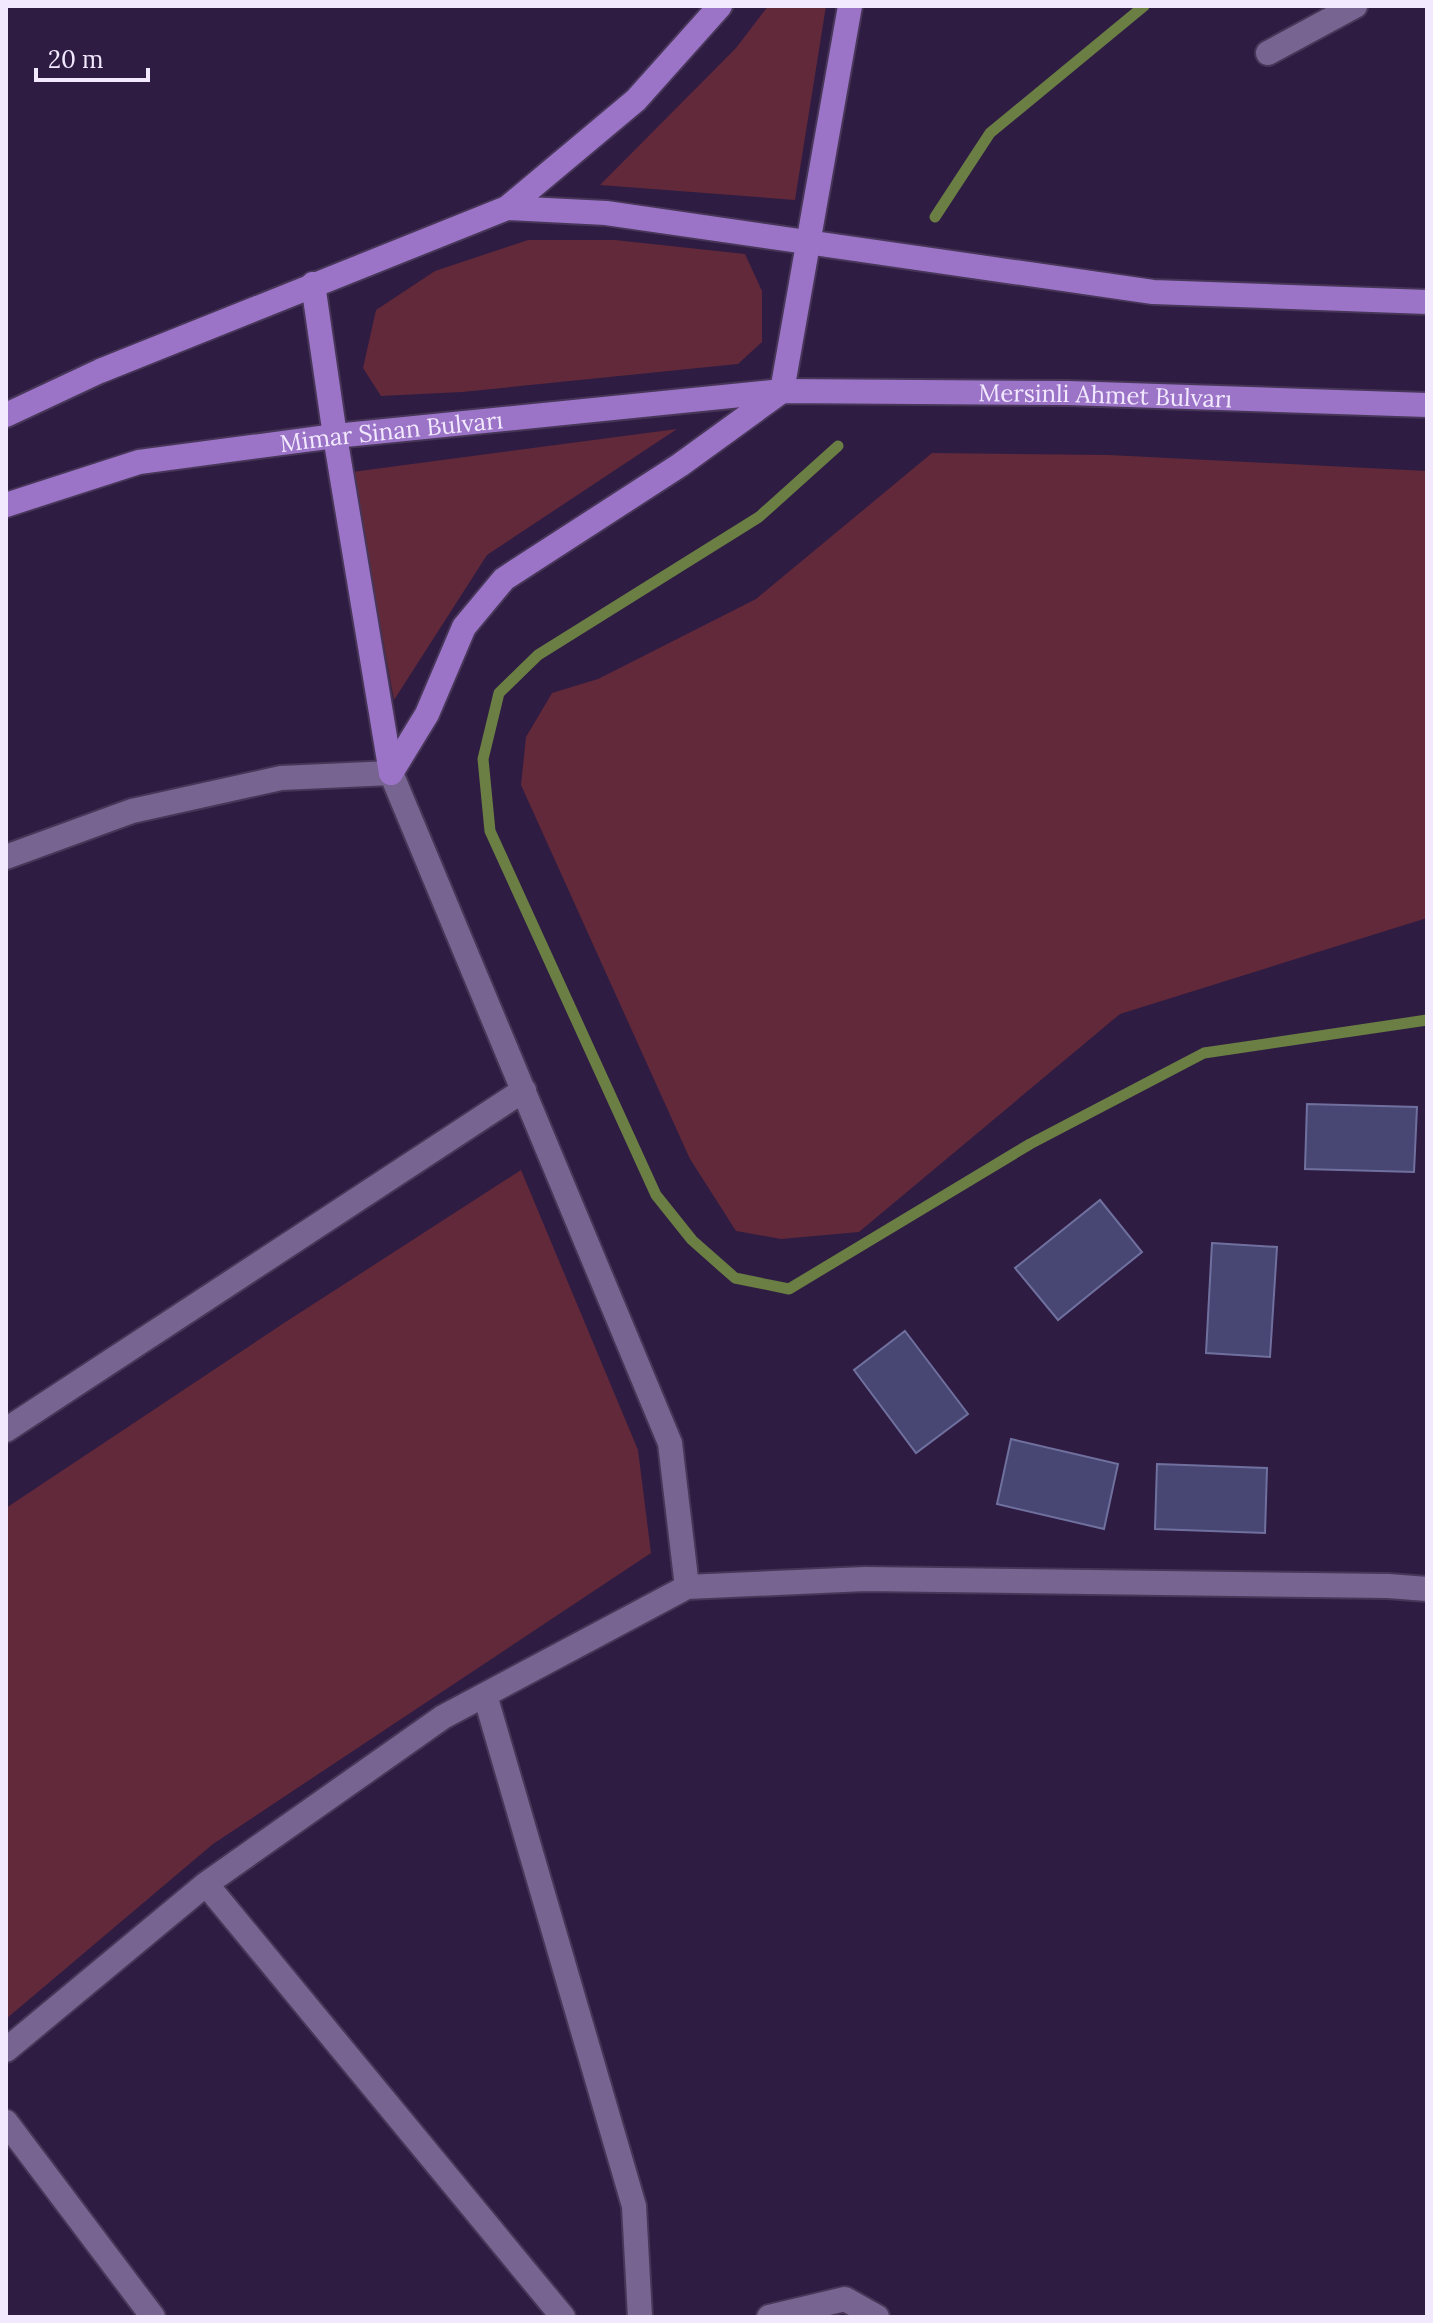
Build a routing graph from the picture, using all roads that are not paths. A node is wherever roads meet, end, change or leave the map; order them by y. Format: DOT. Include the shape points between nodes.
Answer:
graph roads {
  1 [pos="720,6"];
  2 [pos="850,6"];
  3 [pos="1355,6"];
  4 [pos="1268,53"];
  5 [pos="507,208"];
  6 [pos="806,243"];
  7 [pos="313,284"];
  8 [pos="1427,302"];
  9 [pos="782,391"];
  10 [pos="1427,405"];
  11 [pos="6,415"];
  12 [pos="335,436"];
  13 [pos="6,505"];
  14 [pos="391,773"];
  15 [pos="6,857"];
  16 [pos="524,1090"];
  17 [pos="6,1430"];
  18 [pos="687,1587"];
  19 [pos="1427,1589"];
  20 [pos="485,1695"];
  21 [pos="206,1884"];
  22 [pos="6,2050"];
  23 [pos="6,2122"];
  24 [pos="153,2317"];
  25 [pos="563,2317"];
  26 [pos="640,2317"];
  27 [pos="769,2317"];
  28 [pos="877,2317"];
  1 -- 5 [label="main road" via="636,100"];
  2 -- 6 [label="main road"];
  3 -- 4 [label="street"];
  5 -- 6 [label="main road" via="606,213"];
  5 -- 7 [label="main road"];
  6 -- 8 [label="main road" via="1153,292"];
  6 -- 9 [label="main road"];
  7 -- 11 [label="main road"];
  7 -- 12 [label="main road"];
  9 -- 10 [label="main road, Mersinli Ahmet Bulvarı" via="1068,393"];
  9 -- 12 [label="main road, Mimar Sinan Bulvarı"];
  9 -- 14 [label="main road" via="680,465 504,579 464,627 427,714"];
  12 -- 13 [label="main road, Mimar Sinan Bulvarı" via="139,462"];
  12 -- 14 [label="main road"];
  14 -- 15 [label="street" via="266,781 132,811"];
  14 -- 16 [label="street"];
  16 -- 17 [label="street"];
  16 -- 18 [label="street" via="670,1443"];
  18 -- 19 [label="street" via="865,1579"];
  18 -- 20 [label="street"];
  20 -- 21 [label="street" via="443,1717"];
  20 -- 26 [label="street" via="634,2206"];
  21 -- 22 [label="street"];
  21 -- 25 [label="street"];
  23 -- 24 [label="street"];
  27 -- 28 [label="street" via="845,2299"];
}
